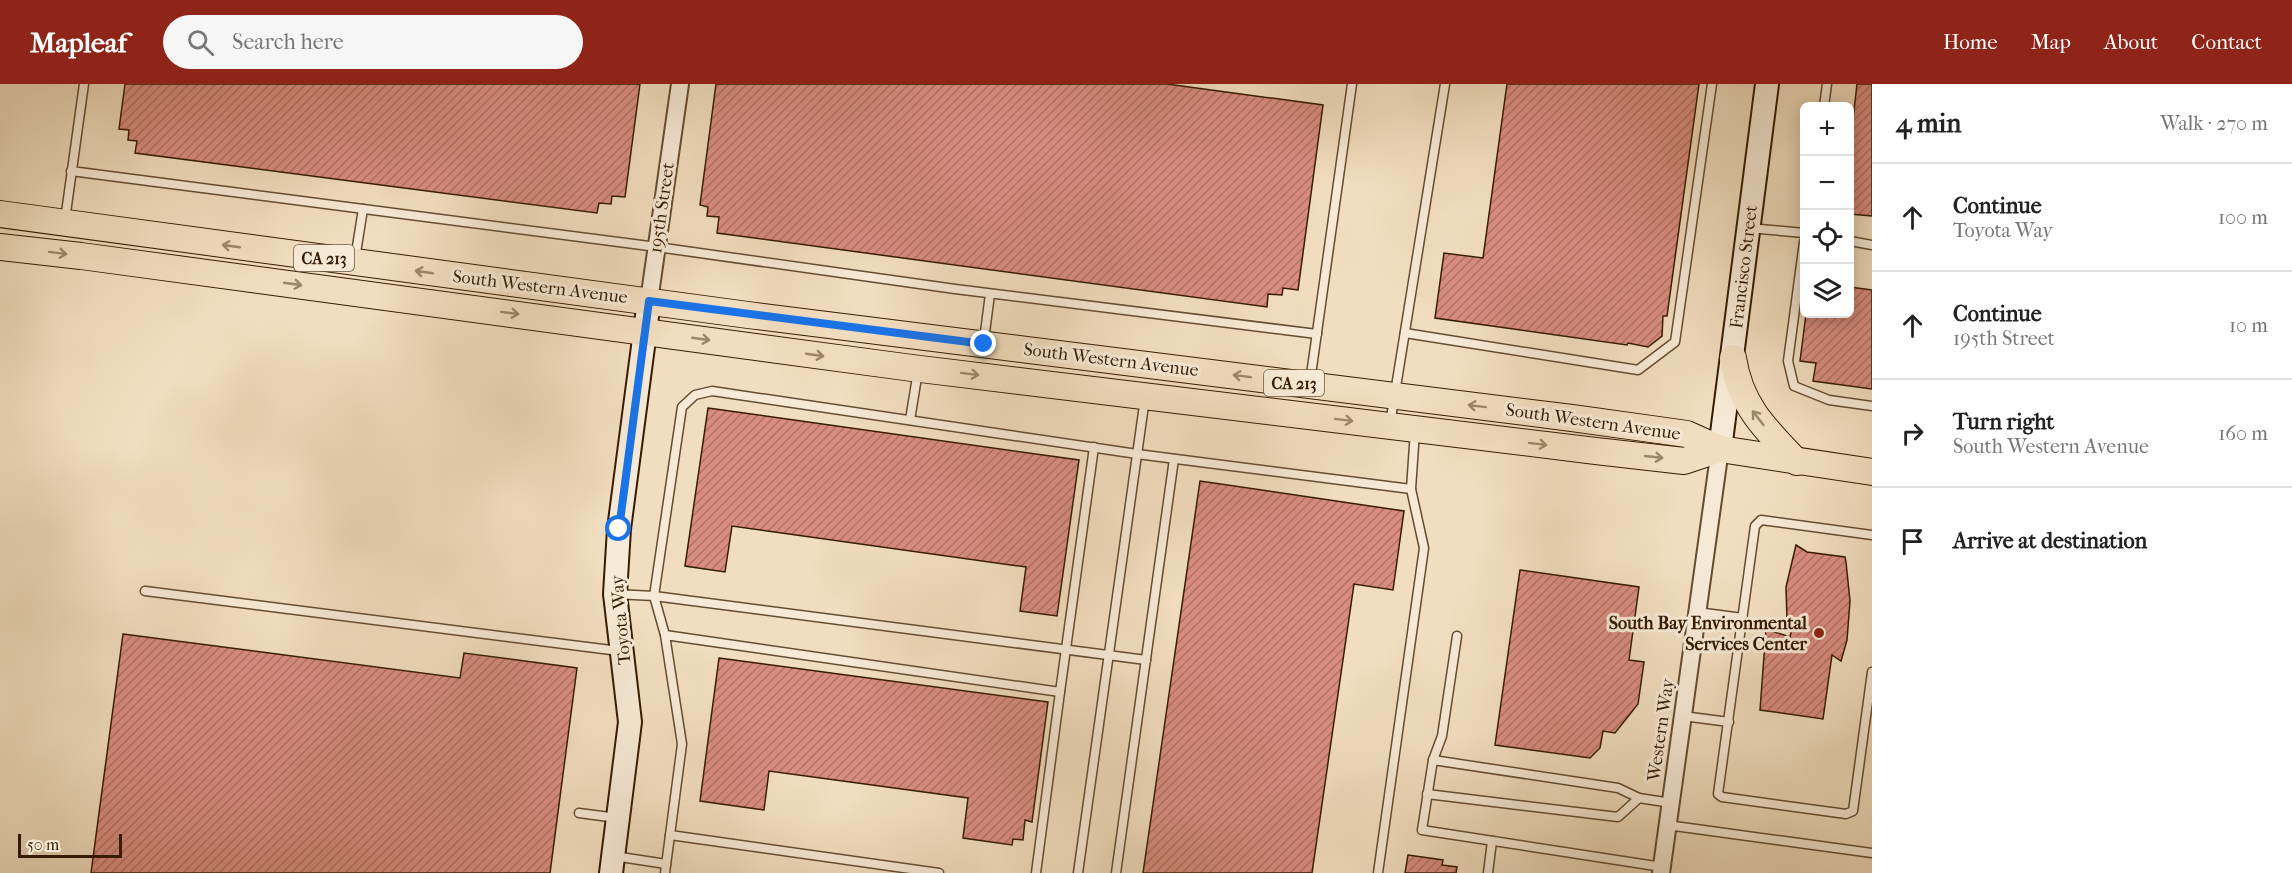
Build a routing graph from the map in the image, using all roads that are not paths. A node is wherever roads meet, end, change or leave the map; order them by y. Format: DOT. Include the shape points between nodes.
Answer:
graph roads {
  1 [pos="84,84"];
  2 [pos="680,84"];
  3 [pos="1352,84"];
  4 [pos="1445,84"];
  5 [pos="1712,84"];
  6 [pos="1767,84"];
  7 [pos="1827,84"];
  8 [pos="1825,102"];
  9 [pos="71,171"];
  10 [pos="363,209"];
  11 [pos="0,214"];
  12 [pos="64,224"];
  13 [pos="1749,228"];
  14 [pos="1800,233"];
  15 [pos="1854,242"];
  16 [pos="1872,245"];
  17 [pos="0,247"];
  18 [pos="657,247"];
  19 [pos="355,262"];
  20 [pos="1801,264"];
  21 [pos="990,294"];
  22 [pos="649,301"];
  23 [pos="645,331"];
  24 [pos="1405,333"];
  25 [pos="1317,334"];
  26 [pos="984,344"];
  27 [pos="1733,358"];
  28 [pos="918,368"];
  29 [pos="1309,385"];
  30 [pos="1145,395"];
  31 [pos="1395,396"];
  32 [pos="1872,406"];
  33 [pos="910,420"];
  34 [pos="1389,425"];
  35 [pos="1415,428"];
  36 [pos="1094,447"];
  37 [pos="1720,449"];
  38 [pos="1137,454"];
  39 [pos="1174,459"];
  40 [pos="1797,462"];
  41 [pos="1872,472"];
  42 [pos="1411,489"];
  43 [pos="1872,535"];
  44 [pos="145,591"];
  45 [pos="615,594"];
  46 [pos="654,596"];
  47 [pos="1697,612"];
  48 [pos="1743,618"];
  49 [pos="664,635"];
  50 [pos="1457,636"];
  51 [pos="1066,649"];
  52 [pos="622,652"];
  53 [pos="1109,655"];
  54 [pos="1146,660"];
  55 [pos="1872,672"];
  56 [pos="1060,692"];
  57 [pos="1683,716"];
  58 [pos="1729,722"];
  59 [pos="1433,760"];
  60 [pos="1427,794"];
  61 [pos="1639,798"];
  62 [pos="1671,803"];
  63 [pos="579,813"];
  64 [pos="618,818"];
  65 [pos="1667,825"];
  66 [pos="670,835"];
  67 [pos="1491,841"];
  68 [pos="1872,853"];
  69 [pos="612,865"];
  70 [pos="665,868"];
  71 [pos="1661,870"];
  72 [pos="939,873"];
  73 [pos="1036,873"];
  74 [pos="1078,873"];
  75 [pos="1116,873"];
  76 [pos="1378,873"];
  77 [pos="1488,873"];
  1 -- 9 [label="lane"];
  2 -- 18 [label="street, 195th Street"];
  3 -- 25 [label="lane"];
  4 -- 24 [label="lane"];
  5 -- 24 [label="lane" via="1675,342 1638,370"];
  6 -- 13 [label="street, Francisco Street"];
  7 -- 8 [label="lane"];
  9 -- 10 [label="lane"];
  9 -- 12 [label="lane"];
  10 -- 18 [label="lane"];
  10 -- 19 [label="lane"];
  11 -- 12 [label="main road, South Western Avenue / CA 213"];
  19 -- 12 [label="main road, South Western Avenue / CA 213, one-way"];
  13 -- 14 [label="lane"];
  13 -- 27 [label="street, Francisco Street"];
  15 -- 16 [label="lane"];
  17 -- 23 [label="main road, South Western Avenue / CA 213, one-way"];
  18 -- 21 [label="lane"];
  18 -- 22 [label="street, 195th Street"];
  22 -- 19 [label="main road, South Western Avenue / CA 213, one-way"];
  20 -- 32 [label="lane" via="1788,361 1794,386 1829,400"];
  21 -- 25 [label="lane"];
  21 -- 26 [label="lane"];
  22 -- 23 [label="street, 195th Street"];
  22 -- 26 [label="main road, South Western Avenue / CA 213"];
  23 -- 28 [label="main road, South Western Avenue / CA 213, one-way"];
  23 -- 45 [label="street, Toyota Way" via="619,529"];
  24 -- 31 [label="lane"];
  25 -- 29 [label="lane"];
  29 -- 26 [label="main road, South Western Avenue / CA 213, one-way"];
  27 -- 37 [label="street, Francisco Street"];
  40 -- 27 [label="main road, one-way" via="1747,404"];
  28 -- 30 [label="main road, South Western Avenue / CA 213, one-way"];
  28 -- 33 [label="lane"];
  29 -- 31 [label="main road, South Western Avenue / CA 213"];
  30 -- 34 [label="main road, South Western Avenue / CA 213, one-way"];
  30 -- 38 [label="lane"];
  31 -- 34 [label="lane"];
  37 -- 31 [label="main road, South Western Avenue / CA 213, one-way" via="1688,434"];
  33 -- 36 [label="lane"];
  33 -- 46 [label="lane" via="712,391 695,395 682,407"];
  34 -- 35 [label="main road, South Western Avenue / CA 213"];
  35 -- 37 [label="main road, South Western Avenue / CA 213, one-way" via="1684,461"];
  35 -- 42 [label="lane"];
  36 -- 38 [label="lane"];
  36 -- 51 [label="lane"];
  37 -- 40 [label="main road, South Western Avenue / CA 213"];
  37 -- 47 [label="street, Western Way"];
  38 -- 39 [label="lane"];
  38 -- 53 [label="lane"];
  39 -- 42 [label="lane"];
  39 -- 54 [label="lane"];
  40 -- 41 [label="main road, South Western Avenue / CA 213"];
  42 -- 76 [label="lane" via="1424,548"];
  43 -- 48 [label="lane" via="1761,520 1755,526"];
  44 -- 52 [label="lane"];
  45 -- 46 [label="lane"];
  45 -- 52 [label="street, Toyota Way"];
  46 -- 49 [label="lane"];
  46 -- 51 [label="lane"];
  47 -- 48 [label="lane"];
  47 -- 57 [label="street, Western Way"];
  48 -- 58 [label="lane"];
  49 -- 56 [label="lane"];
  49 -- 66 [label="lane" via="682,744"];
  50 -- 59 [label="lane" via="1442,736"];
  51 -- 53 [label="lane"];
  51 -- 56 [label="lane"];
  52 -- 64 [label="street, Toyota Way" via="630,722"];
  53 -- 54 [label="lane"];
  53 -- 74 [label="lane"];
  54 -- 75 [label="lane"];
  55 -- 58 [label="lane" via="1852,811 1846,814 1718,794"];
  56 -- 73 [label="lane"];
  57 -- 58 [label="lane"];
  57 -- 62 [label="street, Western Way"];
  59 -- 60 [label="lane"];
  59 -- 61 [label="lane" via="1618,788"];
  60 -- 61 [label="lane" via="1618,817"];
  60 -- 67 [label="lane" via="1422,830"];
  61 -- 62 [label="lane"];
  62 -- 65 [label="street, Western Way"];
  63 -- 64 [label="lane"];
  64 -- 69 [label="street, Toyota Way"];
  65 -- 68 [label="lane"];
  65 -- 71 [label="street, Western Way"];
  66 -- 70 [label="lane"];
  66 -- 72 [label="lane"];
  67 -- 71 [label="lane"];
  67 -- 77 [label="lane"];
  69 -- 70 [label="lane"];
}
